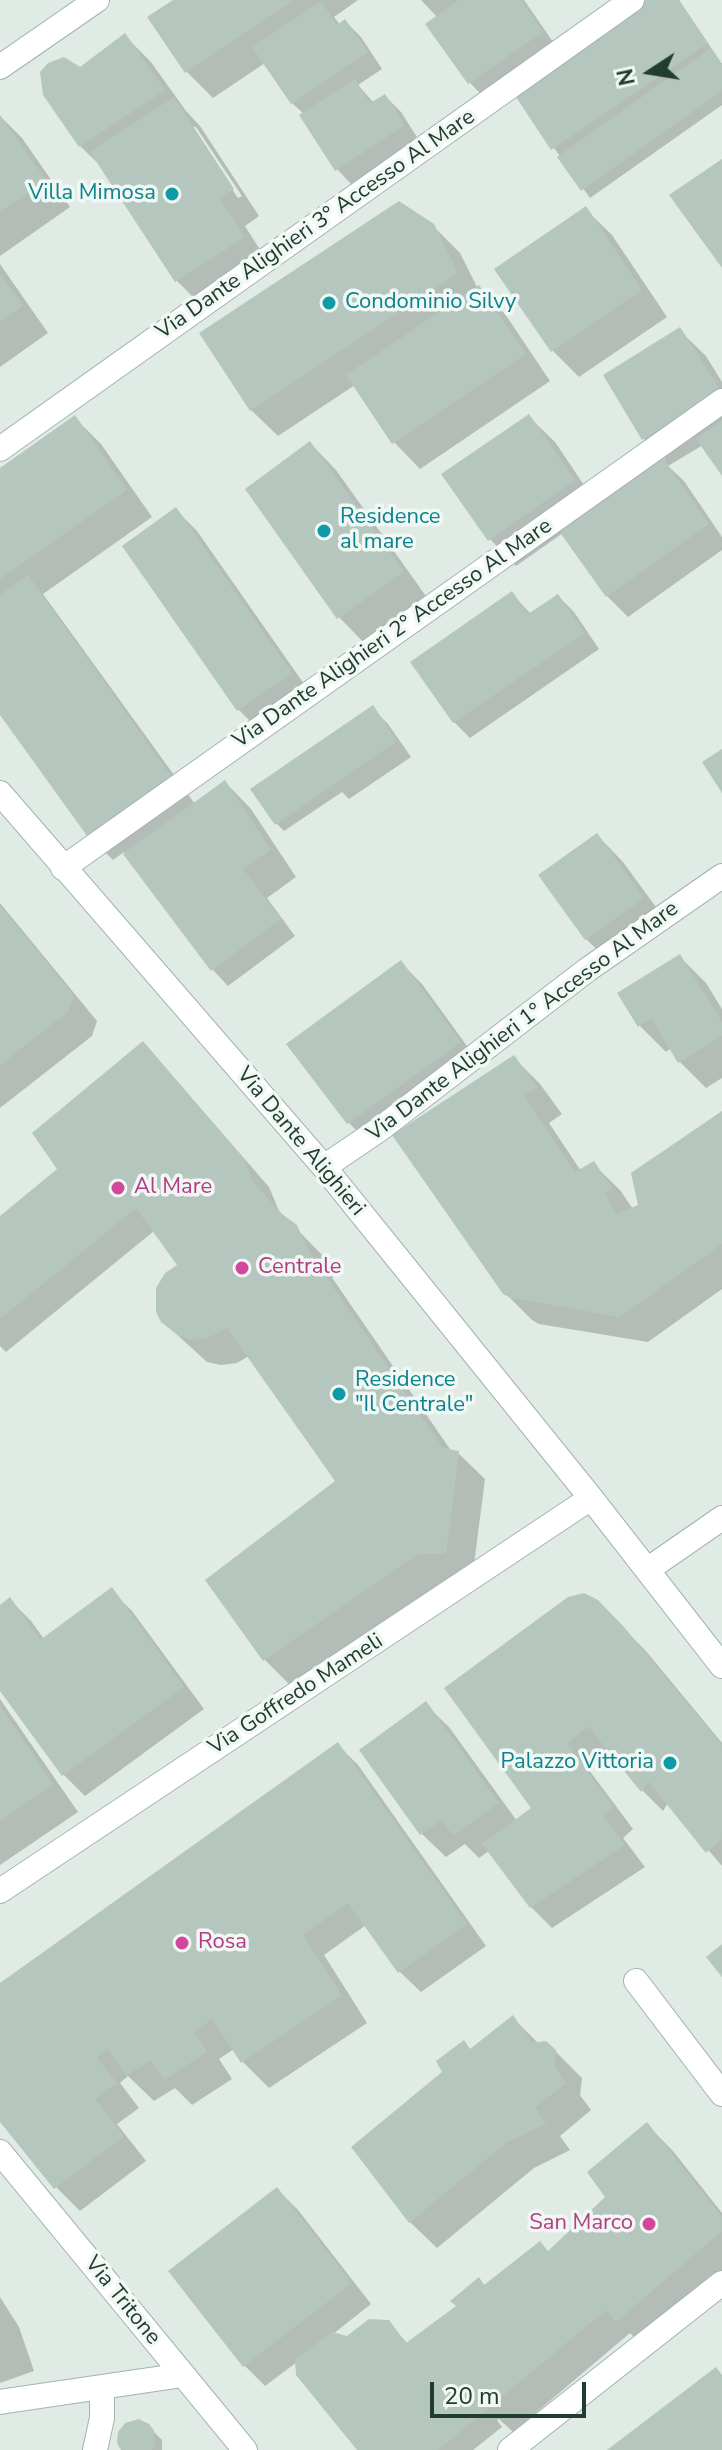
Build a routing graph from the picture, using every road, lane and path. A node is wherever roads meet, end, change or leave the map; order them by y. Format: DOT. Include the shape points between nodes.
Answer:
graph roads {
  1 [pos="97,0"];
  2 [pos="632,0"];
  3 [pos="0,67"];
  4 [pos="722,401"];
  5 [pos="0,449"];
  6 [pos="0,793"];
  7 [pos="63,868"];
  8 [pos="722,876"];
  9 [pos="324,1167"];
  10 [pos="591,1498"];
  11 [pos="722,1518"];
  12 [pos="647,1570"];
  13 [pos="722,1666"];
  14 [pos="0,1891"];
  15 [pos="636,1981"];
  16 [pos="722,2094"];
  17 [pos="0,2152"];
  18 [pos="722,2283"];
  19 [pos="183,2375"];
  20 [pos="102,2387"];
  21 [pos="0,2402"];
  22 [pos="95,2450"];
  23 [pos="245,2450"];
  24 [pos="510,2450"];
  1 -- 3 [label="street"];
  2 -- 5 [label="street, Via Dante Alighieri 3° Accesso Al Mare"];
  4 -- 7 [label="street, Via Dante Alighieri 2° Accesso Al Mare"];
  6 -- 7 [label="street, Via Dante Alighieri"];
  7 -- 9 [label="street, Via Dante Alighieri"];
  8 -- 9 [label="street, Via Dante Alighieri 1° Accesso Al Mare"];
  9 -- 10 [label="street, Via Dante Alighieri"];
  10 -- 12 [label="street, Via Dante Alighieri"];
  10 -- 14 [label="street, Via Goffredo Mameli"];
  11 -- 12 [label="street"];
  12 -- 13 [label="street, Via Dante Alighieri"];
  15 -- 16 [label="street"];
  17 -- 19 [label="street, Via Tritone"];
  18 -- 24 [label="street"];
  19 -- 20 [label="street"];
  19 -- 23 [label="street, Via Tritone"];
  20 -- 21 [label="street"];
  20 -- 22 [label="street"];
}
